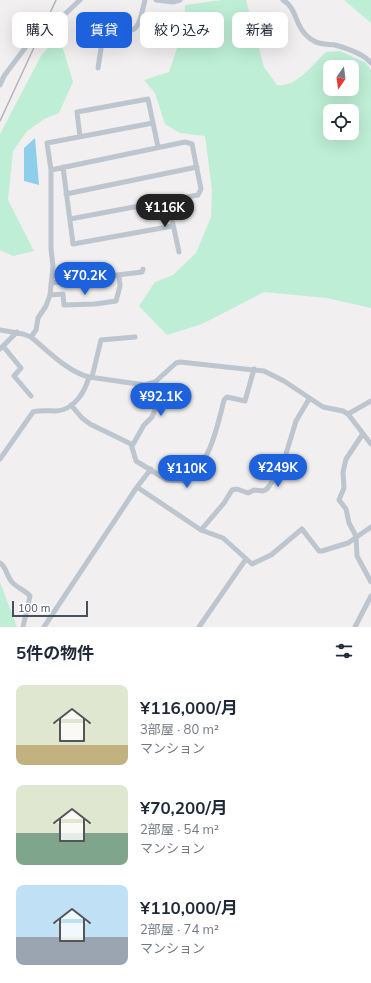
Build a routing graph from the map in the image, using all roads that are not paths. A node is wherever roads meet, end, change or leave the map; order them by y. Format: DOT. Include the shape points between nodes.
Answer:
graph roads {
  1 [pos="80,0"];
  2 [pos="145,0"];
  3 [pos="156,0"];
  4 [pos="180,0"];
  5 [pos="283,0"];
  6 [pos="371,63"];
  7 [pos="98,68"];
  8 [pos="2,75"];
  9 [pos="0,84"];
  10 [pos="153,123"];
  11 [pos="80,137"];
  12 [pos="158,147"];
  13 [pos="63,167"];
  14 [pos="196,167"];
  15 [pos="51,170"];
  16 [pos="66,194"];
  17 [pos="168,201"];
  18 [pos="70,219"];
  19 [pos="173,226"];
  20 [pos="179,252"];
  21 [pos="143,269"];
  22 [pos="119,275"];
  23 [pos="51,283"];
  24 [pos="50,296"];
  25 [pos="0,330"];
  26 [pos="17,332"];
  27 [pos="31,337"];
  28 [pos="135,337"];
  29 [pos="2,348"];
  30 [pos="254,369"];
  31 [pos="91,377"];
  32 [pos="151,384"];
  33 [pos="31,396"];
  34 [pos="309,399"];
  35 [pos="371,402"];
  36 [pos="71,405"];
  37 [pos="348,414"];
  38 [pos="362,435"];
  39 [pos="371,444"];
  40 [pos="132,446"];
  41 [pos="0,459"];
  42 [pos="151,470"];
  43 [pos="137,487"];
  44 [pos="371,527"];
  45 [pos="201,530"];
  46 [pos="356,536"];
  47 [pos="246,559"];
  48 [pos="0,563"];
  49 [pos="371,582"];
  50 [pos="371,596"];
  51 [pos="23,627"];
  52 [pos="44,627"];
  53 [pos="199,627"];
  54 [pos="355,627"];
  1 -- 8 [label="street" via="48,30 34,36"];
  2 -- 7 [label="street" via="141,18 135,29 130,32 104,29"];
  3 -- 4 [label="street"];
  5 -- 6 [label="street" via="291,6 298,26 307,37 315,42 335,45 357,53"];
  8 -- 9 [label="street"];
  10 -- 11 [label="street"];
  10 -- 11 [label="street" via="148,98 77,112"];
  10 -- 12 [label="street"];
  11 -- 15 [label="street" via="47,143"];
  12 -- 13 [label="street"];
  12 -- 14 [label="street" via="185,142 192,144"];
  13 -- 15 [label="street"];
  13 -- 16 [label="street"];
  14 -- 16 [label="street"];
  14 -- 17 [label="street" via="201,189 198,195"];
  15 -- 23 [label="street"];
  16 -- 18 [label="street"];
  17 -- 18 [label="street"];
  17 -- 19 [label="street"];
  18 -- 19 [label="street" via="73,244"];
  19 -- 20 [label="street"];
  21 -- 22 [label="street" via="142,272"];
  22 -- 23 [label="street"];
  22 -- 24 [label="street" via="120,286 116,301 64,305 63,294"];
  23 -- 24 [label="street"];
  24 -- 27 [label="street"];
  25 -- 26 [label="street"];
  26 -- 27 [label="street"];
  26 -- 29 [label="street"];
  27 -- 31 [label="street" via="81,375"];
  28 -- 31 [label="street" via="102,340"];
  29 -- 33 [label="street" via="21,368 14,376"];
  30 -- 32 [label="street" via="180,362"];
  30 -- 34 [label="street" via="272,374"];
  30 -- 42 [label="street" via="245,401 227,397 224,400 212,442 198,470 184,481 178,482 167,480"];
  31 -- 32 [label="street"];
  31 -- 36 [label="street" via="87,387"];
  32 -- 40 [label="street" via="159,400 152,417 144,425"];
  34 -- 37 [label="street" via="323,407"];
  34 -- 45 [label="street" via="296,421 282,467 266,489 248,493 232,490"];
  35 -- 37 [label="street"];
  36 -- 40 [label="street" via="90,424"];
  36 -- 41 [label="street" via="62,410 33,412"];
  37 -- 38 [label="street"];
  38 -- 39 [label="street"];
  38 -- 46 [label="street" via="346,460 343,472 344,488 340,500"];
  40 -- 42 [label="street" via="136,461"];
  42 -- 43 [label="street"];
  43 -- 45 [label="street"];
  43 -- 52 [label="street"];
  44 -- 46 [label="street"];
  45 -- 47 [label="street" via="223,538"];
  46 -- 47 [label="street" via="348,543 319,551 302,529 271,555 252,564"];
  46 -- 49 [label="street" via="357,556"];
  47 -- 53 [label="street"];
  48 -- 51 [label="street" via="12,582 30,596"];
  50 -- 54 [label="street"];
}
